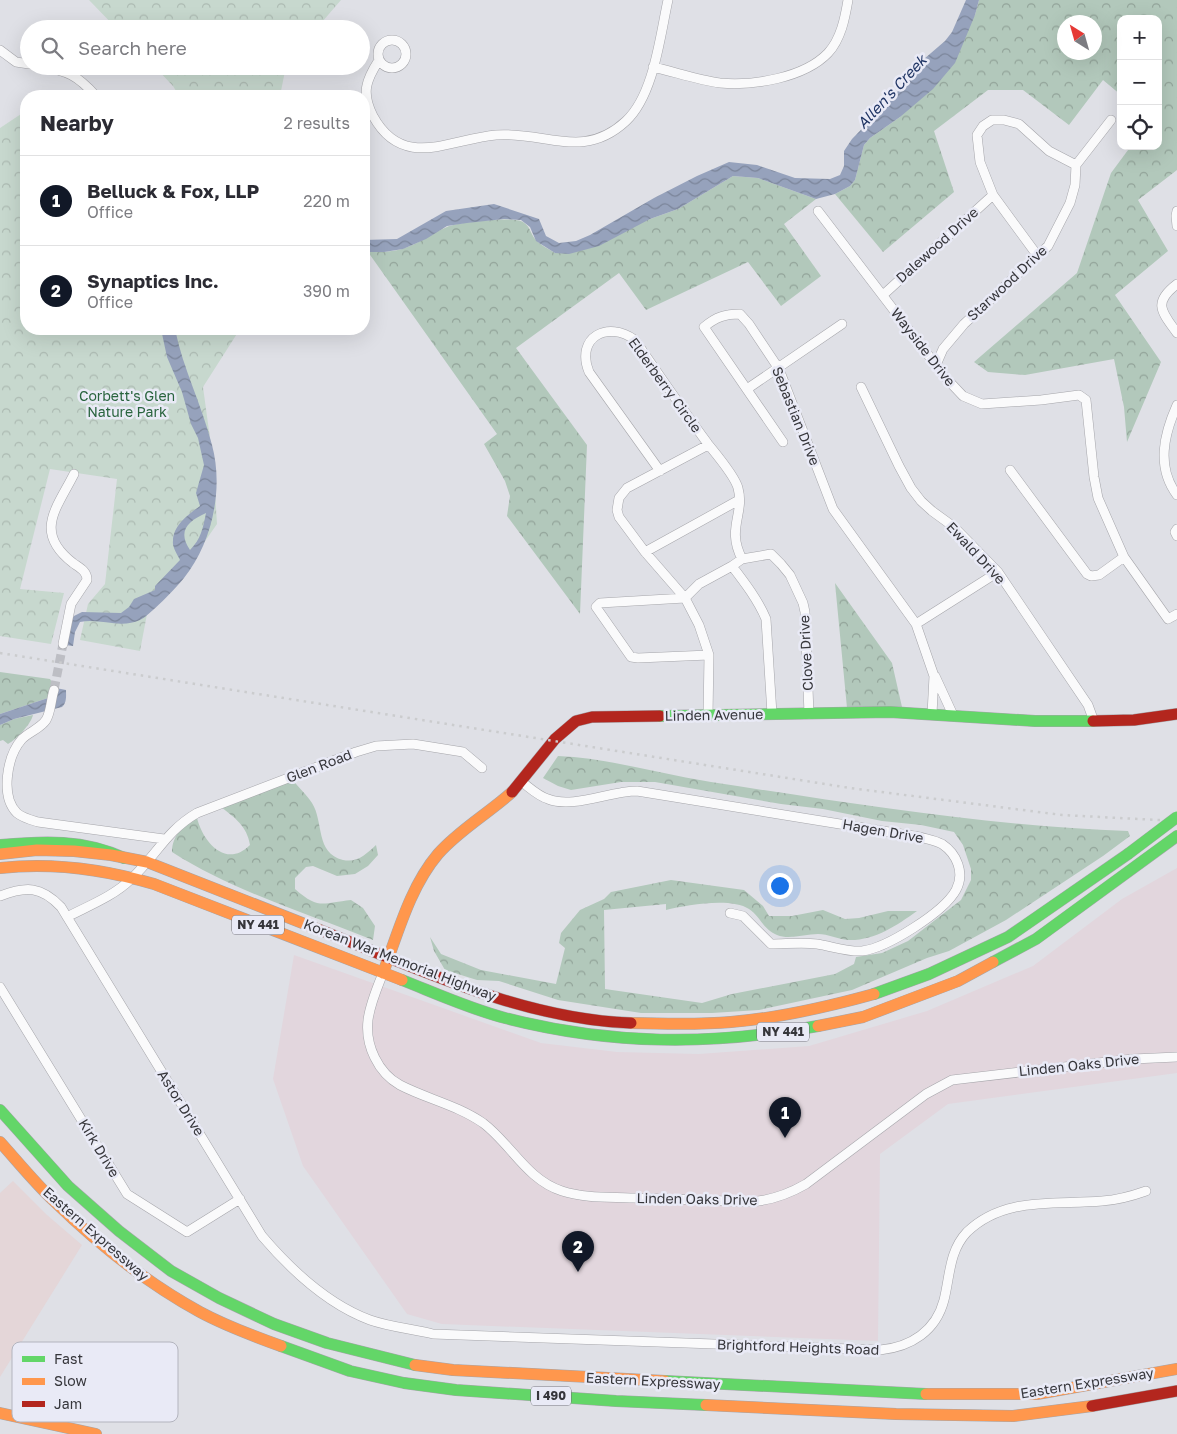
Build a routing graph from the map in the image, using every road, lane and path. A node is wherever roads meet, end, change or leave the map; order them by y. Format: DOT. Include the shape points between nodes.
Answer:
graph roads {
  1 [pos="668,0"];
  2 [pos="848,0"];
  3 [pos="0,50"];
  4 [pos="379,60"];
  5 [pos="20,63"];
  6 [pos="653,66"];
  7 [pos="72,75"];
  8 [pos="370,75"];
  9 [pos="370,75"];
  10 [pos="90,90"];
  11 [pos="366,90"];
  12 [pos="370,110"];
  13 [pos="1112,120"];
  14 [pos="1076,165"];
  15 [pos="993,195"];
  16 [pos="818,211"];
  17 [pos="1177,211"];
  18 [pos="1177,226"];
  19 [pos="1037,255"];
  20 [pos="1177,284"];
  21 [pos="883,295"];
  22 [pos="842,324"];
  23 [pos="1177,333"];
  24 [pos="936,365"];
  25 [pos="779,369"];
  26 [pos="861,387"];
  27 [pos="747,389"];
  28 [pos="1177,405"];
  29 [pos="783,442"];
  30 [pos="708,445"];
  31 [pos="1010,470"];
  32 [pos="1177,470"];
  33 [pos="660,471"];
  34 [pos="74,474"];
  35 [pos="1168,476"];
  36 [pos="1177,495"];
  37 [pos="739,500"];
  38 [pos="1177,529"];
  39 [pos="1177,536"];
  40 [pos="645,552"];
  41 [pos="1124,557"];
  42 [pos="742,559"];
  43 [pos="732,566"];
  44 [pos="998,572"];
  45 [pos="685,598"];
  46 [pos="1177,614"];
  47 [pos="916,624"];
  48 [pos="63,644"];
  49 [pos="709,655"];
  50 [pos="934,676"];
  51 [pos="53,692"];
  52 [pos="772,714"];
  53 [pos="809,714"];
  54 [pos="932,714"];
  55 [pos="1177,714"];
  56 [pos="953,715"];
  57 [pos="708,716"];
  58 [pos="1092,721"];
  59 [pos="482,768"];
  60 [pos="522,782"];
  61 [pos="1177,818"];
  62 [pos="1177,836"];
  63 [pos="164,839"];
  64 [pos="0,845"];
  65 [pos="0,854"];
  66 [pos="124,858"];
  67 [pos="147,862"];
  68 [pos="0,868"];
  69 [pos="132,878"];
  70 [pos="0,896"];
  71 [pos="730,913"];
  72 [pos="67,917"];
  73 [pos="389,958"];
  74 [pos="383,974"];
  75 [pos="0,988"];
  76 [pos="1177,1057"];
  77 [pos="0,1099"];
  78 [pos="0,1110"];
  79 [pos="10,1122"];
  80 [pos="0,1142"];
  81 [pos="1146,1191"];
  82 [pos="240,1199"];
  83 [pos="370,1320"];
  84 [pos="1177,1369"];
  85 [pos="1177,1391"];
  86 [pos="41,1422"];
  87 [pos="96,1434"];
  1 -- 6 [label="street"];
  2 -- 6 [label="street" via="841,29 827,53 783,77 740,84"];
  3 -- 5 [label="street"];
  4 -- 9 [label="street"];
  6 -- 12 [label="street" via="637,108 627,120 589,141 496,135 420,149 394,141"];
  7 -- 10 [label="street"];
  8 -- 11 [label="street"];
  13 -- 14 [label="street"];
  14 -- 15 [label="street" via="1049,152 1019,124 992,120 982,126 977,135 980,162"];
  14 -- 19 [label="street, Starwood Drive" via="1070,203 1048,246"];
  15 -- 19 [label="street"];
  15 -- 21 [label="street, Dalewood Drive"];
  16 -- 21 [label="street, Wayside Drive"];
  17 -- 18 [label="street"];
  19 -- 24 [label="street, Starwood Drive" via="964,324 943,349"];
  20 -- 23 [label="street" via="1167,291 1161,305 1162,312"];
  21 -- 24 [label="street, Wayside Drive"];
  22 -- 25 [label="street"];
  24 -- 41 [label="street, Wayside Drive" via="963,396 982,404 1079,395 1086,400 1098,498"];
  25 -- 27 [label="street"];
  25 -- 27 [label="street, Sebastian Drive" via="740,314 714,319 704,327"];
  25 -- 47 [label="street, Sebastian Drive" via="833,509"];
  26 -- 44 [label="street, Ewald Drive" via="911,488"];
  27 -- 29 [label="street, Sebastian Drive"];
  28 -- 35 [label="street" via="1164,445"];
  30 -- 33 [label="street"];
  30 -- 33 [label="street, Elderberry Circle" via="635,340 618,332 598,334 586,346 584,354 590,372"];
  30 -- 37 [label="street, Elderberry Circle" via="738,487"];
  31 -- 41 [label="street" via="1087,574 1100,575"];
  32 -- 35 [label="street"];
  33 -- 40 [label="street" via="626,488 617,504 619,517"];
  34 -- 48 [label="street" via="55,508 52,532 58,549 83,570 87,580 71,604"];
  35 -- 36 [label="street"];
  37 -- 40 [label="street"];
  37 -- 42 [label="street, Elderberry Circle" via="734,536"];
  38 -- 39 [label="street"];
  40 -- 45 [label="street"];
  41 -- 46 [label="street, Wayside Drive" via="1168,619"];
  42 -- 43 [label="street, Clove Drive"];
  42 -- 53 [label="street, Clove Drive" via="770,554 790,576 803,603"];
  43 -- 45 [label="street, Clove Drive" via="699,584"];
  43 -- 52 [label="street" via="766,619"];
  44 -- 47 [label="street"];
  44 -- 58 [label="street, Ewald Drive" via="1088,704"];
  45 -- 49 [label="street"];
  45 -- 49 [label="street" via="600,603 596,607 631,657"];
  47 -- 50 [label="street, Sebastian Drive"];
  49 -- 57 [label="street"];
  50 -- 54 [label="street, Sebastian Drive"];
  50 -- 56 [label="street, Sebastian Drive"];
  51 -- 63 [label="street" via="47,718 18,744 6,775 6,794 12,806 38,822"];
  52 -- 53 [label="main road, Linden Avenue"];
  52 -- 57 [label="main road, Linden Avenue"];
  53 -- 54 [label="main road, Linden Avenue"];
  54 -- 56 [label="main road, Linden Avenue"];
  55 -- 58 [label="main road, Linden Avenue"];
  56 -- 58 [label="main road, Linden Avenue"];
  57 -- 60 [label="main road, Linden Avenue" via="585,718 573,723 560,735"];
  59 -- 63 [label="street, Glen Road" via="463,752 413,744 376,746 197,813"];
  60 -- 71 [label="street, Hagen Drive" via="541,796 561,803 637,791 920,837 949,849 960,874 956,891 930,916 892,940 862,951 814,944 771,944 743,916"];
  60 -- 73 [label="main road, Linden Avenue" via="434,859 420,883"];
  61 -- 73 [label="main road, Korean War Memorial Highway / NY 441, bridge" via="1013,934 891,990 778,1017 720,1024 664,1024 576,1017 497,997"];
  62 -- 74 [label="main road, Korean War Memorial Highway / NY 441" via="1036,939 958,981 863,1017 775,1034 676,1041 598,1036 504,1018"];
  63 -- 67 [label="street, Glen Road"];
  64 -- 66 [label="main road" via="50,842 82,845 111,850"];
  65 -- 66 [label="main road, Korean War Memorial Highway / NY 441" via="64,851"];
  66 -- 67 [label="main road, Korean War Memorial Highway / NY 441"];
  67 -- 69 [label="street, Glen Road"];
  67 -- 73 [label="main road, Korean War Memorial Highway / NY 441"];
  68 -- 69 [label="main road, Korean War Memorial Highway / NY 441" via="67,865"];
  69 -- 72 [label="street" via="118,890"];
  69 -- 74 [label="main road, Korean War Memorial Highway / NY 441"];
  70 -- 72 [label="street" via="18,890 41,891 51,897"];
  72 -- 82 [label="street, Astor Drive"];
  73 -- 74 [label="main road, Linden Avenue"];
  74 -- 76 [label="street, Linden Oaks Drive" via="370,1008 368,1034 380,1067 388,1076 398,1084 452,1105 481,1122 539,1180 563,1192 589,1196 748,1202 771,1200 806,1184 926,1094 952,1080 1098,1062"];
  75 -- 82 [label="street, Kirk Drive" via="127,1194 187,1232"];
  77 -- 79 [label="main road"];
  78 -- 79 [label="main road, Eastern Expressway / I 490"];
  79 -- 84 [label="main road, Eastern Expressway / I 490" via="68,1186 170,1271 274,1324 326,1343 410,1364 453,1370 609,1379 994,1396 1047,1392"];
  80 -- 85 [label="main road, Eastern Expressway / I 490" via="54,1201 152,1283 200,1312 250,1335 350,1371 377,1377 466,1390 616,1401 896,1414 1013,1416"];
  81 -- 83 [label="street, Brightford Heights Road" via="1105,1201 1024,1204 983,1220 968,1232 954,1252 944,1300 932,1326 919,1338 892,1349 433,1334"];
  82 -- 83 [label="street, Astor Drive" via="262,1236 297,1273 336,1302"];
  86 -- 87 [label="main road"];
}
